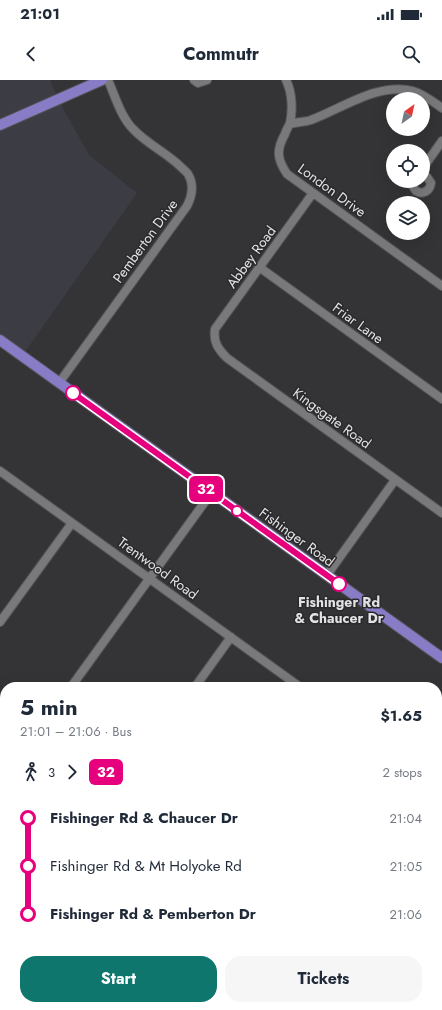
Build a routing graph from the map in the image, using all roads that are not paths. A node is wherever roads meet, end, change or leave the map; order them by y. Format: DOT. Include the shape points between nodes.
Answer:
graph roads {
  1 [pos="102,80"];
  2 [pos="108,80"];
  3 [pos="194,80"];
  4 [pos="207,80"];
  5 [pos="286,80"];
  6 [pos="442,108"];
  7 [pos="0,124"];
  8 [pos="290,124"];
  9 [pos="442,142"];
  10 [pos="430,158"];
  11 [pos="414,188"];
  12 [pos="430,188"];
  13 [pos="313,193"];
  14 [pos="259,267"];
  15 [pos="442,286"];
  16 [pos="214,338"];
  17 [pos="0,340"];
  18 [pos="59,383"];
  19 [pos="442,399"];
  20 [pos="0,471"];
  21 [pos="396,480"];
  22 [pos="212,492"];
  23 [pos="442,513"];
  24 [pos="72,523"];
  25 [pos="326,575"];
  26 [pos="150,579"];
  27 [pos="0,622"];
  28 [pos="231,637"];
  29 [pos="442,658"];
  30 [pos="75,682"];
  31 [pos="199,682"];
  32 [pos="293,682"];
  1 -- 7 [label="main road"];
  2 -- 18 [label="street, Pemberton Drive" via="132,128 188,174 191,197"];
  3 -- 4 [label="street" via="198,83"];
  5 -- 8 [label="street, London Drive" via="291,98"];
  6 -- 8 [label="street" via="414,91 393,89 374,93 310,120"];
  8 -- 13 [label="street, London Drive" via="280,143 279,160 287,174"];
  9 -- 10 [label="street"];
  11 -- 12 [label="street" via="419,193 426,192"];
  13 -- 14 [label="street, Abbey Road"];
  13 -- 15 [label="street, London Drive"];
  14 -- 16 [label="street, Abbey Road" via="218,324"];
  14 -- 19 [label="street, Friar Lane"];
  16 -- 21 [label="street, Kingsgate Road" via="218,350 227,358"];
  17 -- 18 [label="main road, Fishinger Road"];
  18 -- 22 [label="main road, Fishinger Road"];
  20 -- 24 [label="street, Trentwood Road"];
  21 -- 23 [label="street, Kingsgate Road"];
  21 -- 25 [label="street"];
  22 -- 25 [label="main road, Fishinger Road"];
  22 -- 26 [label="street"];
  24 -- 26 [label="street, Trentwood Road"];
  24 -- 27 [label="street"];
  25 -- 29 [label="main road, Fishinger Road"];
  26 -- 28 [label="street, Trentwood Road"];
  26 -- 30 [label="street"];
  28 -- 31 [label="street"];
  28 -- 32 [label="street, Trentwood Road"];
}
